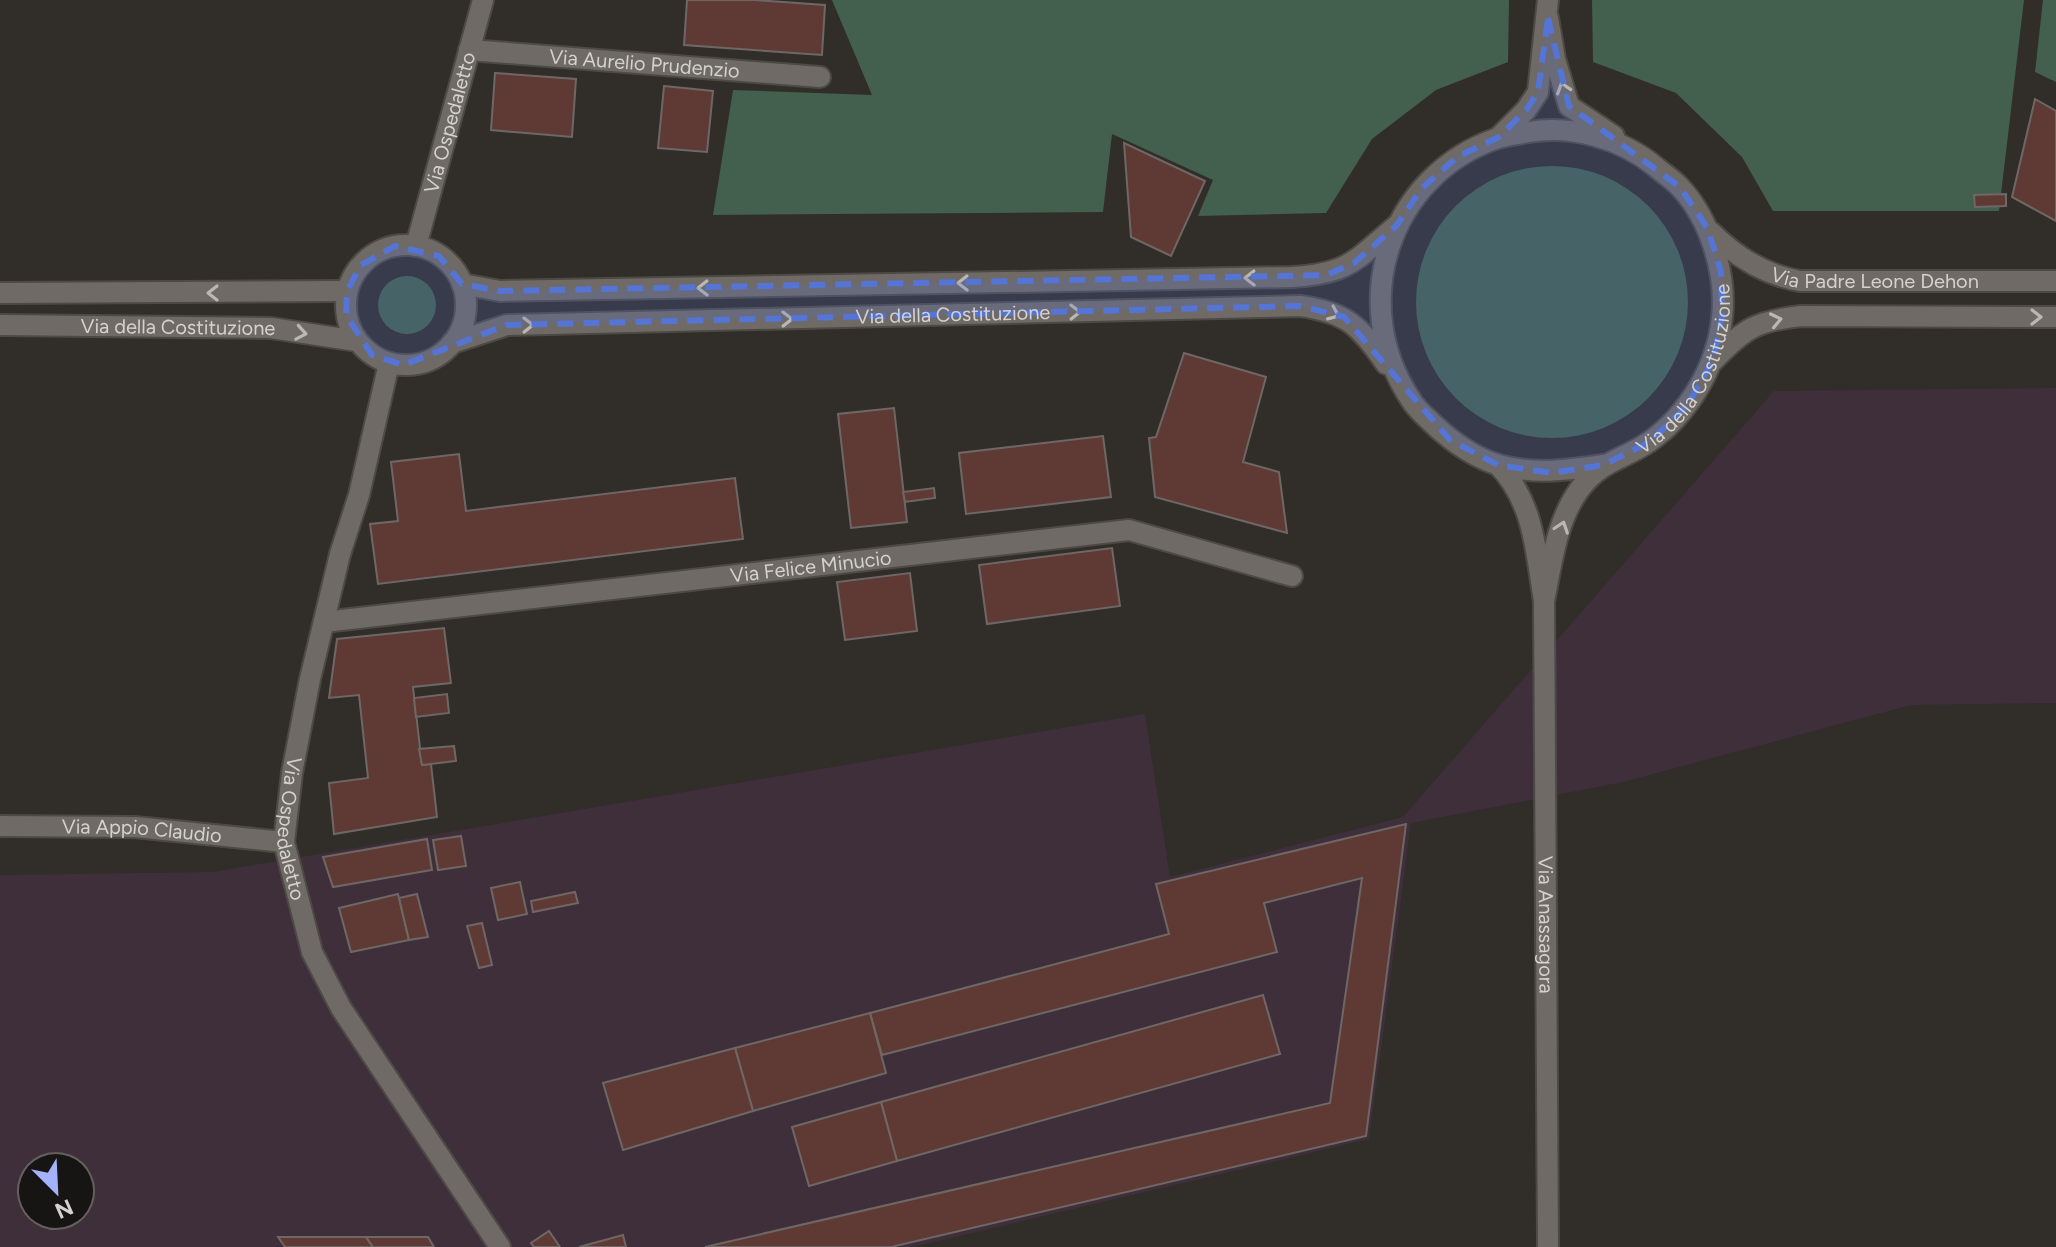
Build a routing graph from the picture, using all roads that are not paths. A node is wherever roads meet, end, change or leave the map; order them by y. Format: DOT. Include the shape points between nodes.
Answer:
graph roads {
  1 [pos="483,0"];
  2 [pos="1548,9"];
  3 [pos="469,50"];
  4 [pos="820,77"];
  5 [pos="1499,137"];
  6 [pos="1641,155"];
  7 [pos="1396,226"];
  8 [pos="1708,229"];
  9 [pos="416,246"];
  10 [pos="2056,281"];
  11 [pos="462,284"];
  12 [pos="347,291"];
  13 [pos="0,293"];
  14 [pos="2056,317"];
  15 [pos="0,325"];
  16 [pos="357,341"];
  17 [pos="452,343"];
  18 [pos="1713,361"];
  19 [pos="389,363"];
  20 [pos="1411,402"];
  21 [pos="1498,465"];
  22 [pos="1603,465"];
  23 [pos="1292,576"];
  24 [pos="1544,601"];
  25 [pos="324,622"];
  26 [pos="0,826"];
  27 [pos="284,842"];
  28 [pos="500,1247"];
  29 [pos="1548,1247"];
  1 -- 3 [label="street, Via Ospedaletto"];
  2 -- 5 [label="street" via="1538,92"];
  6 -- 2 [label="street, one-way" via="1569,106"];
  3 -- 4 [label="street, Via Aurelio Prudenzio"];
  3 -- 9 [label="street, Via Ospedaletto"];
  5 -- 6 [label="street, Via della Costituzione" via="1545,130 1595,135"];
  5 -- 7 [label="street, Via della Costituzione" via="1457,157 1422,188"];
  6 -- 8 [label="street, Via della Costituzione" via="1680,187"];
  7 -- 11 [label="street, Via della Costituzione, one-way" via="1354,263 1326,275 500,291"];
  7 -- 20 [label="street, Via della Costituzione" via="1382,271 1379,313 1387,353"];
  8 -- 10 [label="street, Via Padre Leone Dehon" via="1758,267 1800,281"];
  8 -- 18 [label="street, Via della Costituzione" via="1721,272 1722,317"];
  9 -- 11 [label="street" via="452,266"];
  9 -- 12 [label="street" via="375,253 361,265"];
  11 -- 17 [label="street" via="466,311"];
  12 -- 13 [label="street, Via della Costituzione, one-way"];
  12 -- 16 [label="street" via="346,315"];
  18 -- 14 [label="street, Via Padre Leone Dehon, one-way" via="1742,331 1771,319"];
  15 -- 16 [label="street, Via della Costituzione, one-way" via="271,328"];
  16 -- 19 [label="street, Via della Costituzione"];
  17 -- 19 [label="street, Via della Costituzione" via="418,364"];
  17 -- 20 [label="street, Via della Costituzione, one-way" via="507,325 1300,306 1344,317 1369,340"];
  18 -- 22 [label="street, Via della Costituzione" via="1687,406 1650,442"];
  19 -- 25 [label="street, Via Ospedaletto"];
  20 -- 21 [label="street, Via della Costituzione" via="1450,440"];
  21 -- 22 [label="street, Via della Costituzione" via="1552,473"];
  21 -- 24 [label="street, Via Anassagora" via="1525,503"];
  24 -- 22 [label="street, Via Anassagora, one-way" via="1561,523"];
  23 -- 25 [label="street, Via Felice Minucio" via="1129,530"];
  24 -- 29 [label="street, Via Anassagora"];
  25 -- 27 [label="street, Via Ospedaletto" via="292,773"];
  26 -- 27 [label="street, Via Appio Claudio" via="135,827"];
  27 -- 28 [label="street, Via Ospedaletto" via="312,952 341,1008"];
}
